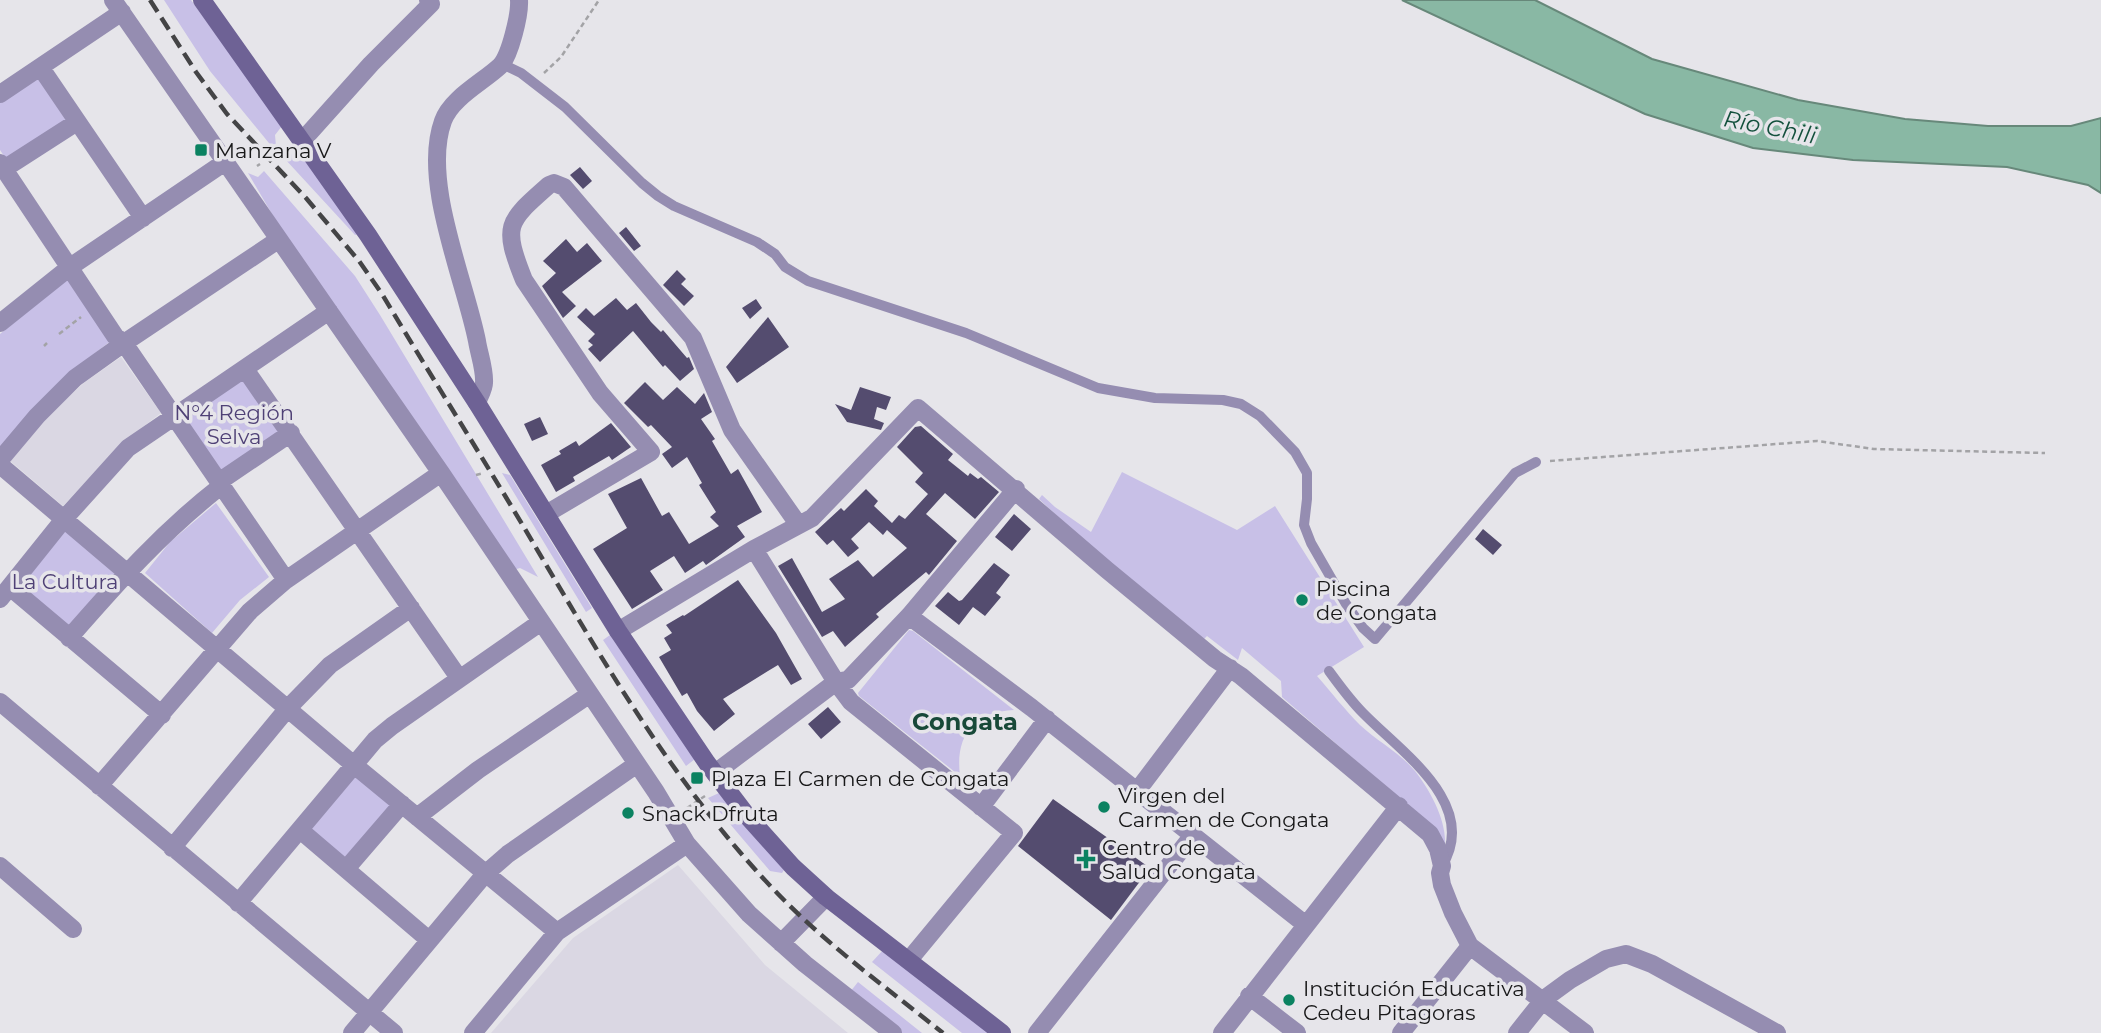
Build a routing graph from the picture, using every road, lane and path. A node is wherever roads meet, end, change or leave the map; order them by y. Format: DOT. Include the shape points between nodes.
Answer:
graph roads {
  1 [pos="202,0"];
  2 [pos="428,0"];
  3 [pos="519,0"];
  4 [pos="598,0"];
  5 [pos="118,6"];
  6 [pos="502,64"];
  7 [pos="41,68"];
  8 [pos="534,82"];
  9 [pos="0,94"];
  10 [pos="77,122"];
  11 [pos="302,141"];
  12 [pos="225,162"];
  13 [pos="2,166"];
  14 [pos="8,191"];
  15 [pos="143,218"];
  16 [pos="278,240"];
  17 [pos="70,267"];
  18 [pos="89,310"];
  19 [pos="329,311"];
  20 [pos="0,323"];
  21 [pos="59,334"];
  22 [pos="124,343"];
  23 [pos="244,369"];
  24 [pos="477,402"];
  25 [pos="173,417"];
  26 [pos="291,433"];
  27 [pos="2045,453"];
  28 [pos="1536,462"];
  29 [pos="0,463"];
  30 [pos="484,472"];
  31 [pos="441,473"];
  32 [pos="476,475"];
  33 [pos="220,486"];
  34 [pos="1016,489"];
  35 [pos="546,514"];
  36 [pos="64,519"];
  37 [pos="798,524"];
  38 [pos="358,531"];
  39 [pos="754,550"];
  40 [pos="126,573"];
  41 [pos="286,580"];
  42 [pos="5,593"];
  43 [pos="411,608"];
  44 [pos="909,616"];
  45 [pos="541,622"];
  46 [pos="618,631"];
  47 [pos="69,638"];
  48 [pos="216,647"];
  49 [pos="1230,668"];
  50 [pos="1329,671"];
  51 [pos="459,678"];
  52 [pos="836,682"];
  53 [pos="590,694"];
  54 [pos="0,702"];
  55 [pos="288,708"];
  56 [pos="162,715"];
  57 [pos="1047,719"];
  58 [pos="637,764"];
  59 [pos="354,765"];
  60 [pos="715,773"];
  61 [pos="99,786"];
  62 [pos="1137,791"];
  63 [pos="705,796"];
  64 [pos="402,804"];
  65 [pos="1399,806"];
  66 [pos="981,807"];
  67 [pos="687,808"];
  68 [pos="417,817"];
  69 [pos="300,830"];
  70 [pos="1193,835"];
  71 [pos="687,844"];
  72 [pos="172,848"];
  73 [pos="0,866"];
  74 [pos="1442,866"];
  75 [pos="346,869"];
  76 [pos="485,874"];
  77 [pos="826,897"];
  78 [pos="238,903"];
  79 [pos="1306,925"];
  80 [pos="73,929"];
  81 [pos="557,932"];
  82 [pos="429,940"];
  83 [pos="781,943"];
  84 [pos="1470,946"];
  85 [pos="909,960"];
  86 [pos="1249,996"];
  87 [pos="1544,999"];
  88 [pos="370,1013"];
  89 [pos="352,1033"];
  90 [pos="394,1033"];
  91 [pos="473,1033"];
  92 [pos="893,1033"];
  93 [pos="1003,1033"];
  94 [pos="1037,1033"];
  95 [pos="1222,1033"];
  96 [pos="1297,1033"];
  97 [pos="1401,1033"];
  98 [pos="1517,1033"];
  99 [pos="1585,1033"];
  100 [pos="1777,1033"];
  1 -- 11 [label="street"];
  2 -- 11 [label="street" via="431,4"];
  3 -- 6 [label="street"];
  4 -- 8 [label="path" via="561,57"];
  5 -- 7 [label="street"];
  5 -- 12 [label="street"];
  6 -- 8 [label="lane"];
  6 -- 24 [label="street" via="473,86 443,120 437,166 485,384"];
  7 -- 9 [label="street"];
  7 -- 10 [label="street"];
  8 -- 28 [label="lane" via="658,195 757,242 808,281 966,334 1098,388 1155,398 1223,400 1260,416 1295,452 1307,473 1304,526 1346,604 1376,639 1515,472"];
  10 -- 13 [label="street"];
  10 -- 15 [label="street"];
  11 -- 24 [label="street"];
  12 -- 15 [label="street"];
  12 -- 16 [label="street"];
  13 -- 14 [label="street"];
  14 -- 17 [label="street"];
  15 -- 17 [label="street"];
  16 -- 19 [label="street"];
  16 -- 22 [label="street"];
  17 -- 20 [label="street"];
  17 -- 22 [label="street" via="115,337"];
  18 -- 21 [label="path"];
  19 -- 23 [label="street"];
  19 -- 31 [label="street"];
  22 -- 25 [label="street"];
  22 -- 29 [label="street" via="54,397"];
  23 -- 25 [label="street"];
  23 -- 26 [label="street"];
  24 -- 35 [label="street"];
  25 -- 33 [label="street"];
  25 -- 36 [label="street" via="128,448"];
  26 -- 33 [label="street" via="223,479"];
  26 -- 38 [label="street"];
  27 -- 28 [label="path" via="1874,449 1817,440"];
  29 -- 36 [label="street"];
  30 -- 32 [label="path"];
  31 -- 38 [label="street"];
  31 -- 45 [label="street"];
  33 -- 40 [label="street" via="171,526"];
  33 -- 41 [label="street"];
  34 -- 37 [label="street" via="918,408 812,518"];
  34 -- 44 [label="street"];
  34 -- 49 [label="street" via="1107,570"];
  35 -- 37 [label="street" via="651,452 600,393 518,265 511,237 514,218 554,183 564,187 693,338 732,430"];
  35 -- 46 [label="street"];
  36 -- 40 [label="street"];
  36 -- 42 [label="street"];
  37 -- 39 [label="street"];
  38 -- 41 [label="street"];
  38 -- 43 [label="street"];
  39 -- 46 [label="street"];
  39 -- 52 [label="street"];
  40 -- 47 [label="street"];
  40 -- 48 [label="street"];
  41 -- 48 [label="street"];
  42 -- 47 [label="street"];
  43 -- 51 [label="street"];
  43 -- 55 [label="street" via="330,665"];
  44 -- 52 [label="street" via="848,680"];
  44 -- 57 [label="street"];
  45 -- 51 [label="street"];
  45 -- 53 [label="street"];
  46 -- 60 [label="street"];
  47 -- 56 [label="street"];
  48 -- 55 [label="street"];
  48 -- 56 [label="street"];
  49 -- 62 [label="street"];
  49 -- 65 [label="street"];
  50 -- 74 [label="lane" via="1347,697 1419,767 1443,800 1454,830"];
  51 -- 59 [label="street" via="391,726"];
  52 -- 60 [label="street"];
  52 -- 66 [label="street" via="851,702"];
  53 -- 58 [label="street"];
  53 -- 68 [label="street"];
  54 -- 61 [label="street"];
  55 -- 59 [label="street"];
  55 -- 72 [label="street"];
  56 -- 61 [label="street"];
  57 -- 62 [label="street"];
  57 -- 66 [label="street"];
  58 -- 71 [label="street"];
  58 -- 76 [label="street"];
  59 -- 64 [label="street"];
  59 -- 69 [label="street"];
  60 -- 77 [label="street" via="748,817"];
  61 -- 72 [label="street"];
  62 -- 70 [label="street"];
  63 -- 67 [label="path"];
  64 -- 68 [label="street"];
  64 -- 75 [label="street"];
  65 -- 74 [label="street" via="1434,839"];
  65 -- 79 [label="street"];
  66 -- 85 [label="street" via="1014,833"];
  68 -- 76 [label="street"];
  69 -- 75 [label="street"];
  69 -- 78 [label="street"];
  70 -- 79 [label="street"];
  70 -- 94 [label="street"];
  71 -- 81 [label="street"];
  71 -- 83 [label="street"];
  72 -- 78 [label="street"];
  73 -- 80 [label="street"];
  74 -- 84 [label="street" via="1440,873 1453,914"];
  75 -- 82 [label="street"];
  76 -- 81 [label="street"];
  76 -- 82 [label="street"];
  77 -- 83 [label="street"];
  77 -- 85 [label="street"];
  78 -- 88 [label="street"];
  79 -- 86 [label="street"];
  81 -- 91 [label="street"];
  82 -- 88 [label="street"];
  83 -- 92 [label="street"];
  84 -- 87 [label="street"];
  84 -- 97 [label="street"];
  85 -- 93 [label="street"];
  86 -- 95 [label="street"];
  86 -- 96 [label="street"];
  87 -- 98 [label="street"];
  87 -- 99 [label="street"];
  87 -- 100 [label="street" via="1606,959 1626,954"];
  88 -- 89 [label="street"];
  88 -- 90 [label="street"];
}
